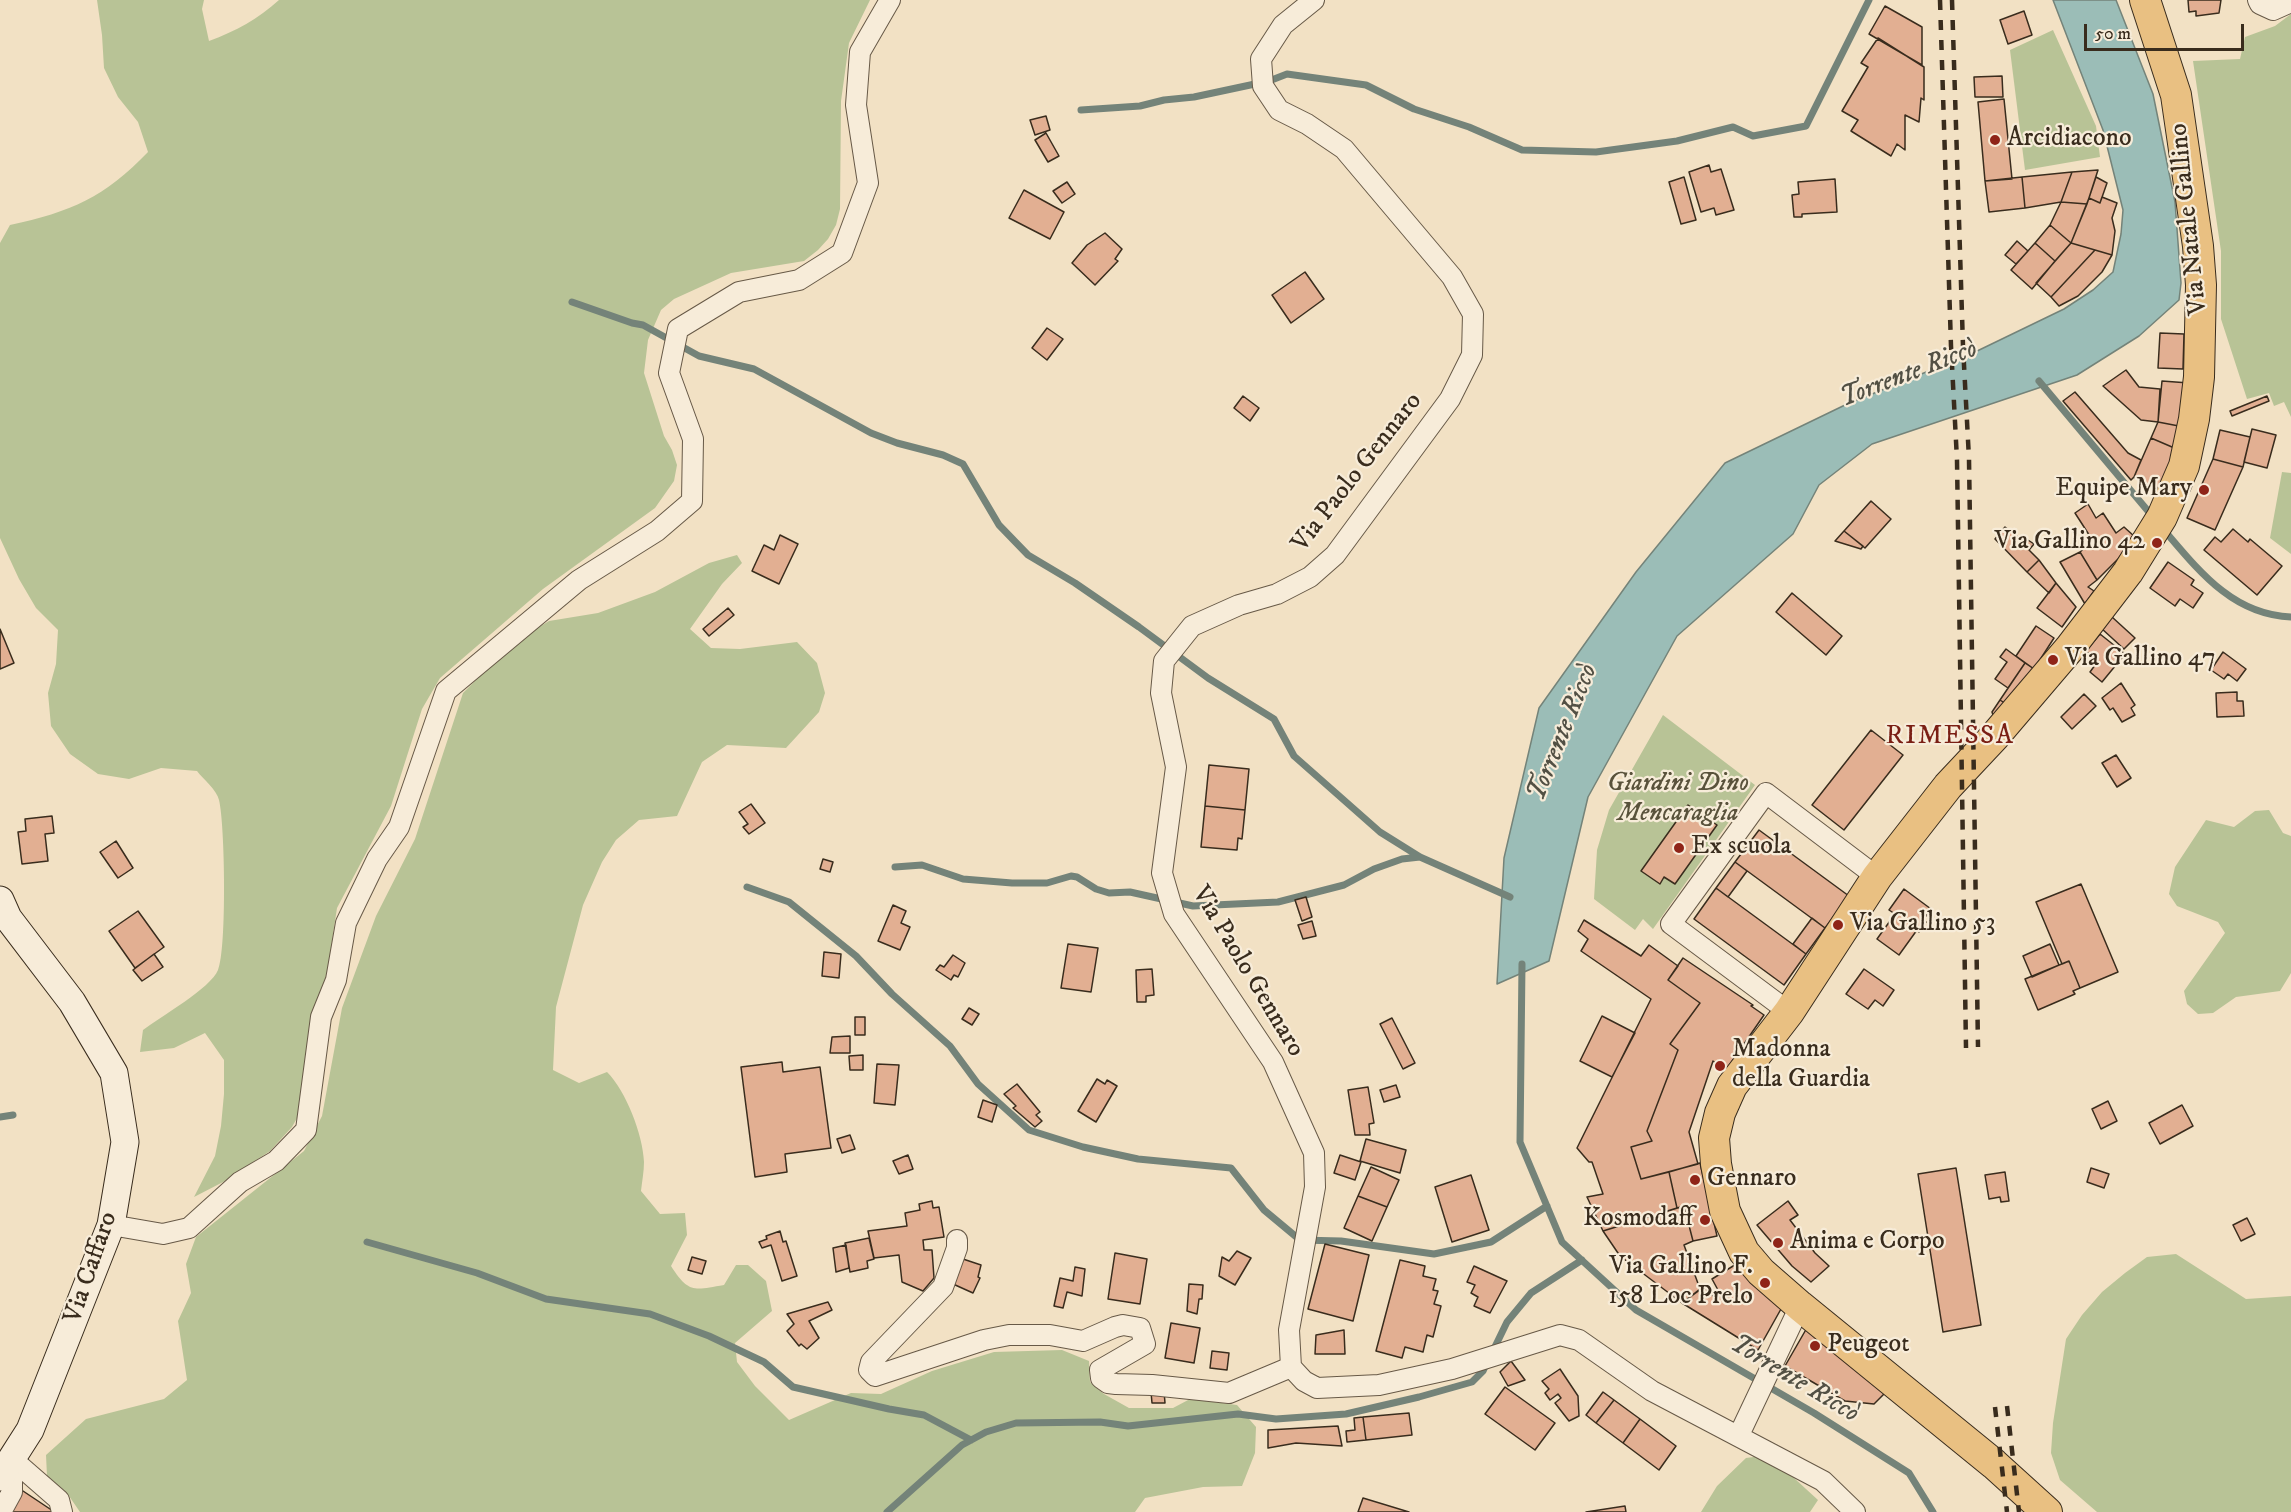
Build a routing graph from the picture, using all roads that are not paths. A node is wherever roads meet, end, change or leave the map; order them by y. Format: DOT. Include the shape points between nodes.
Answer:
graph roads {
  1 [pos="890,0"];
  2 [pos="1314,0"];
  3 [pos="2145,0"];
  4 [pos="2258,0"];
  5 [pos="2291,2"];
  6 [pos="1877,877"];
  7 [pos="0,900"];
  8 [pos="1789,1012"];
  9 [pos="111,1225"];
  10 [pos="957,1240"];
  11 [pos="1800,1306"];
  12 [pos="1291,1367"];
  13 [pos="1741,1430"];
  14 [pos="6,1468"];
  15 [pos="1,1512"];
  16 [pos="62,1512"];
  17 [pos="1855,1512"];
  18 [pos="2047,1512"];
  1 -- 9 [label="street" via="860,52 856,105 868,183 842,253 799,279 739,292 678,329 669,373 693,439 692,501 657,531 579,580 446,691 399,827 376,859 346,923 336,980 321,1017 306,1130 276,1161 240,1182 189,1228 163,1234"];
  2 -- 12 [label="street, Via Paolo Gennaro" via="1283,25 1262,60 1263,86 1279,110 1344,149 1452,277 1473,314 1472,355 1450,399 1335,555 1310,578 1192,626 1164,661 1161,693 1176,767 1162,873 1174,914 1274,1062 1314,1153 1315,1187 1289,1330"];
  3 -- 6 [label="main road, Via Natale Gallino" via="2176,95 2198,246 2199,376 2184,466 2162,517 2128,572 2069,649 1948,786"];
  4 -- 5 [label="street" via="2273,10"];
  6 -- 8 [label="main road, Via Natale Gallino"];
  6 -- 8 [label="street" via="1766,793 1671,924"];
  7 -- 9 [label="street, Via Caffaro" via="8,918 72,1002 114,1072 125,1142"];
  8 -- 11 [label="main road, Via Natale Gallino" via="1732,1086 1714,1138 1720,1190 1732,1231 1761,1272"];
  9 -- 14 [label="street, Via Caffaro" via="30,1430"];
  10 -- 12 [label="street" via="943,1287 871,1362 869,1370 875,1376 984,1340 1050,1335 1083,1341 1123,1325 1140,1328 1145,1344 1100,1370 1101,1378 1108,1383 1229,1393"];
  11 -- 13 [label="street"];
  11 -- 18 [label="main road, Via Natale Gallino"];
  12 -- 13 [label="street" via="1317,1388 1379,1385 1452,1369 1560,1335 1579,1340 1652,1391"];
  13 -- 17 [label="street" via="1823,1481"];
  14 -- 15 [label="street" via="12,1492"];
  14 -- 16 [label="street" via="59,1500"];
}
